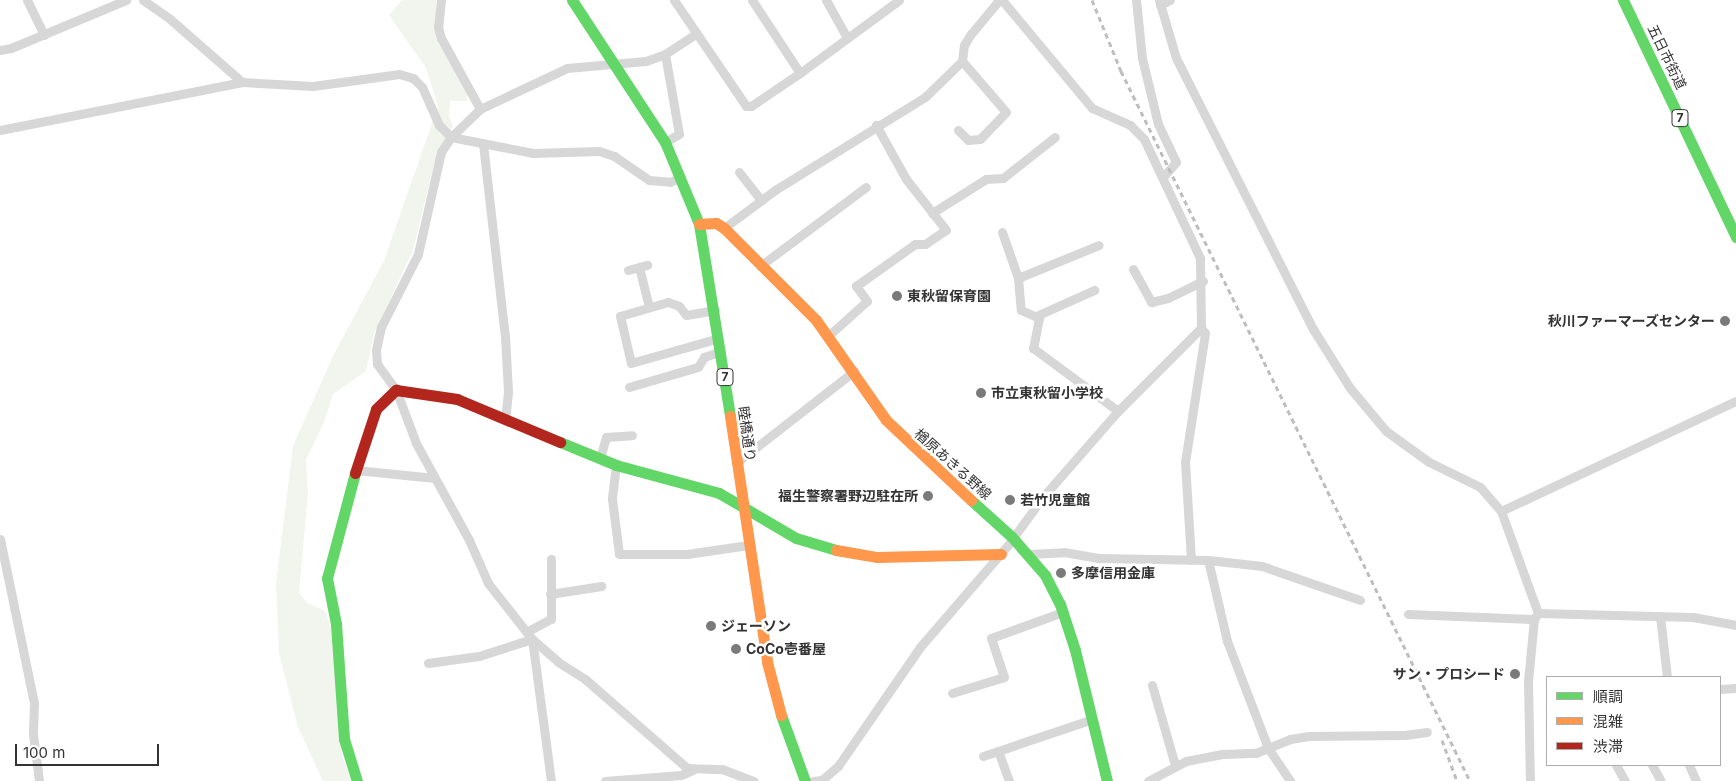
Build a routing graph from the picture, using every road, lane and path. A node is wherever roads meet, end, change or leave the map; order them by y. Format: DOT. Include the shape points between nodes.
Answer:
graph roads {
  1 [pos="26,0"];
  2 [pos="126,0"];
  3 [pos="143,0"];
  4 [pos="441,0"];
  5 [pos="572,0"];
  6 [pos="674,0"];
  7 [pos="752,0"];
  8 [pos="826,0"];
  9 [pos="899,0"];
  10 [pos="1000,0"];
  11 [pos="1136,0"];
  12 [pos="1170,0"];
  13 [pos="1623,0"];
  14 [pos="1160,2"];
  15 [pos="696,34"];
  16 [pos="44,35"];
  17 [pos="846,36"];
  18 [pos="0,50"];
  19 [pos="665,54"];
  20 [pos="962,61"];
  21 [pos="615,65"];
  22 [pos="800,73"];
  23 [pos="242,82"];
  24 [pos="480,108"];
  25 [pos="876,125"];
  26 [pos="0,130"];
  27 [pos="958,130"];
  28 [pos="451,137"];
  29 [pos="1055,137"];
  30 [pos="665,142"];
  31 [pos="483,144"];
  32 [pos="739,172"];
  33 [pos="681,177"];
  34 [pos="1163,177"];
  35 [pos="866,187"];
  36 [pos="761,200"];
  37 [pos="932,213"];
  38 [pos="699,224"];
  39 [pos="724,228"];
  40 [pos="1002,232"];
  41 [pos="1736,237"];
  42 [pos="1099,245"];
  43 [pos="760,266"];
  44 [pos="1134,269"];
  45 [pos="628,270"];
  46 [pos="1018,278"];
  47 [pos="1203,281"];
  48 [pos="1094,290"];
  49 [pos="650,308"];
  50 [pos="715,310"];
  51 [pos="1036,316"];
  52 [pos="1202,328"];
  53 [pos="828,336"];
  54 [pos="719,338"];
  55 [pos="721,351"];
  56 [pos="854,371"];
  57 [pos="629,387"];
  58 [pos="396,390"];
  59 [pos="1736,401"];
  60 [pos="1118,411"];
  61 [pos="505,420"];
  62 [pos="632,435"];
  63 [pos="600,458"];
  64 [pos="736,463"];
  65 [pos="616,465"];
  66 [pos="356,470"];
  67 [pos="435,478"];
  68 [pos="742,504"];
  69 [pos="1502,511"];
  70 [pos="1012,537"];
  71 [pos="0,539"];
  72 [pos="748,545"];
  73 [pos="1001,554"];
  74 [pos="1029,554"];
  75 [pos="551,559"];
  76 [pos="1191,560"];
  77 [pos="1208,560"];
  78 [pos="601,586"];
  79 [pos="550,594"];
  80 [pos="1360,600"];
  81 [pos="1063,612"];
  82 [pos="1408,614"];
  83 [pos="1536,616"];
  84 [pos="1660,616"];
  85 [pos="1736,626"];
  86 [pos="530,635"];
  87 [pos="428,663"];
  88 [pos="1667,676"];
  89 [pos="1152,685"];
  90 [pos="1736,688"];
  91 [pos="1721,689"];
  92 [pos="952,693"];
  93 [pos="1093,718"];
  94 [pos="1427,732"];
  95 [pos="1268,748"];
  96 [pos="998,750"];
  97 [pos="983,756"];
  98 [pos="1175,765"];
  99 [pos="1617,766"];
  100 [pos="1652,766"];
  101 [pos="1689,766"];
  102 [pos="693,770"];
  103 [pos="644,779"];
  104 [pos="39,781"];
  105 [pos="357,781"];
  106 [pos="551,781"];
  107 [pos="605,781"];
  108 [pos="754,781"];
  109 [pos="805,781"];
  110 [pos="813,781"];
  111 [pos="1009,781"];
  112 [pos="1107,781"];
  113 [pos="1148,781"];
  114 [pos="1290,781"];
  115 [pos="1530,781"];
  116 [pos="1625,781"];
  117 [pos="1660,781"];
  118 [pos="1696,781"];
  1 -- 16 [label="street"];
  2 -- 16 [label="street"];
  3 -- 23 [label="street" via="170,19"];
  4 -- 24 [label="street" via="438,27 441,38"];
  5 -- 21 [label="main road, 睦橋通り / 7"];
  6 -- 15 [label="street"];
  7 -- 22 [label="street"];
  8 -- 17 [label="street"];
  9 -- 17 [label="street"];
  10 -- 20 [label="street" via="964,45"];
  10 -- 34 [label="street" via="1092,108 1130,126 1144,138"];
  11 -- 34 [label="street" via="1142,58 1158,124 1176,162"];
  12 -- 14 [label="street"];
  13 -- 41 [label="main road, 五日市街道 / 7"];
  14 -- 69 [label="street" via="1180,67 1313,329 1350,388 1386,431 1429,462 1480,487"];
  15 -- 19 [label="street"];
  15 -- 22 [label="street" via="746,106 752,106"];
  16 -- 18 [label="street"];
  17 -- 22 [label="street"];
  19 -- 21 [label="street"];
  19 -- 30 [label="street" via="678,134"];
  20 -- 25 [label="street" via="909,109"];
  20 -- 27 [label="street" via="1006,112 980,139 968,140"];
  21 -- 24 [label="street" via="567,68"];
  21 -- 30 [label="main road, 睦橋通り / 7"];
  23 -- 26 [label="street"];
  23 -- 28 [label="street" via="313,86 386,74 406,76 422,87 439,125"];
  24 -- 28 [label="street"];
  25 -- 36 [label="street"];
  25 -- 37 [label="street" via="906,179"];
  28 -- 31 [label="street"];
  28 -- 58 [label="street" via="441,152 418,254 381,326 377,364"];
  29 -- 37 [label="street" via="1002,178 986,179"];
  30 -- 33 [label="main road, 睦橋通り / 7"];
  31 -- 33 [label="street" via="533,153 599,151 614,156 649,180 670,182"];
  31 -- 61 [label="street" via="504,336 508,392"];
  32 -- 36 [label="street"];
  33 -- 38 [label="main road, 睦橋通り / 7"];
  34 -- 47 [label="street" via="1200,258"];
  35 -- 43 [label="street"];
  36 -- 39 [label="street"];
  37 -- 53 [label="street" via="946,230 925,244 915,244 856,286 867,301"];
  38 -- 39 [label="main road" via="716,223"];
  38 -- 50 [label="main road, 睦橋通り / 7"];
  39 -- 43 [label="main road, 楢原あきる野線"];
  40 -- 46 [label="street"];
  42 -- 46 [label="street"];
  43 -- 53 [label="main road, 楢原あきる野線"];
  44 -- 47 [label="street" via="1151,302 1168,298"];
  45 -- 49 [label="street" via="643,266"];
  46 -- 51 [label="street" via="1021,310"];
  47 -- 52 [label="street"];
  48 -- 51 [label="street"];
  49 -- 50 [label="street" via="668,302 679,306 686,315"];
  49 -- 54 [label="street" via="620,316 631,363"];
  50 -- 54 [label="main road, 睦橋通り / 7"];
  51 -- 60 [label="street" via="1039,318 1032,348"];
  52 -- 60 [label="street"];
  52 -- 76 [label="street" via="1205,333 1185,462"];
  53 -- 56 [label="main road, 楢原あきる野線"];
  54 -- 55 [label="main road, 睦橋通り / 7"];
  55 -- 57 [label="street" via="704,358 698,367"];
  55 -- 64 [label="main road, 睦橋通り / 7"];
  56 -- 64 [label="street"];
  56 -- 70 [label="main road, 楢原あきる野線" via="886,420 919,456"];
  58 -- 61 [label="main road" via="457,398"];
  58 -- 66 [label="main road" via="376,409"];
  58 -- 67 [label="street" via="416,443"];
  59 -- 69 [label="street"];
  60 -- 70 [label="street"];
  61 -- 63 [label="main road"];
  62 -- 63 [label="street" via="606,437"];
  63 -- 65 [label="main road"];
  64 -- 68 [label="main road, 睦橋通り / 7"];
  65 -- 68 [label="main road" via="719,493"];
  65 -- 72 [label="street" via="612,499 619,554 687,554"];
  66 -- 67 [label="street"];
  66 -- 105 [label="main road" via="326,587 336,624 345,745"];
  67 -- 86 [label="street" via="494,593"];
  68 -- 72 [label="main road, 睦橋通り / 7"];
  68 -- 73 [label="main road" via="796,538 856,555"];
  69 -- 83 [label="street"];
  70 -- 73 [label="street"];
  70 -- 74 [label="main road, 楢原あきる野線"];
  71 -- 104 [label="street" via="34,703 33,734"];
  72 -- 109 [label="main road, 睦橋通り / 7" via="767,662 782,720"];
  73 -- 110 [label="street" via="920,647 838,766 822,780"];
  74 -- 76 [label="street" via="1064,552 1100,558"];
  74 -- 81 [label="main road, 楢原あきる野線" via="1045,576"];
  75 -- 79 [label="street"];
  76 -- 77 [label="street"];
  77 -- 80 [label="street" via="1262,566"];
  77 -- 95 [label="street" via="1228,641"];
  78 -- 79 [label="street"];
  79 -- 86 [label="street" via="551,619"];
  81 -- 92 [label="street" via="991,638 1004,677"];
  81 -- 93 [label="main road, 楢原あきる野線"];
  82 -- 83 [label="street"];
  83 -- 84 [label="street"];
  83 -- 115 [label="street" via="1527,687"];
  84 -- 85 [label="street"];
  84 -- 88 [label="street"];
  86 -- 87 [label="street" via="479,656"];
  86 -- 102 [label="street" via="558,662 585,679"];
  86 -- 106 [label="street"];
  89 -- 98 [label="street"];
  90 -- 91 [label="street"];
  93 -- 96 [label="street"];
  93 -- 112 [label="main road, 楢原あきる野線"];
  94 -- 95 [label="street" via="1397,736 1308,736"];
  95 -- 98 [label="street" via="1256,753 1206,757"];
  95 -- 114 [label="street"];
  96 -- 97 [label="street"];
  96 -- 111 [label="street"];
  98 -- 113 [label="street"];
  99 -- 116 [label="street"];
  100 -- 117 [label="street"];
  101 -- 118 [label="street"];
  102 -- 103 [label="street" via="681,775"];
  102 -- 108 [label="street" via="722,769"];
  103 -- 107 [label="street"];
}
